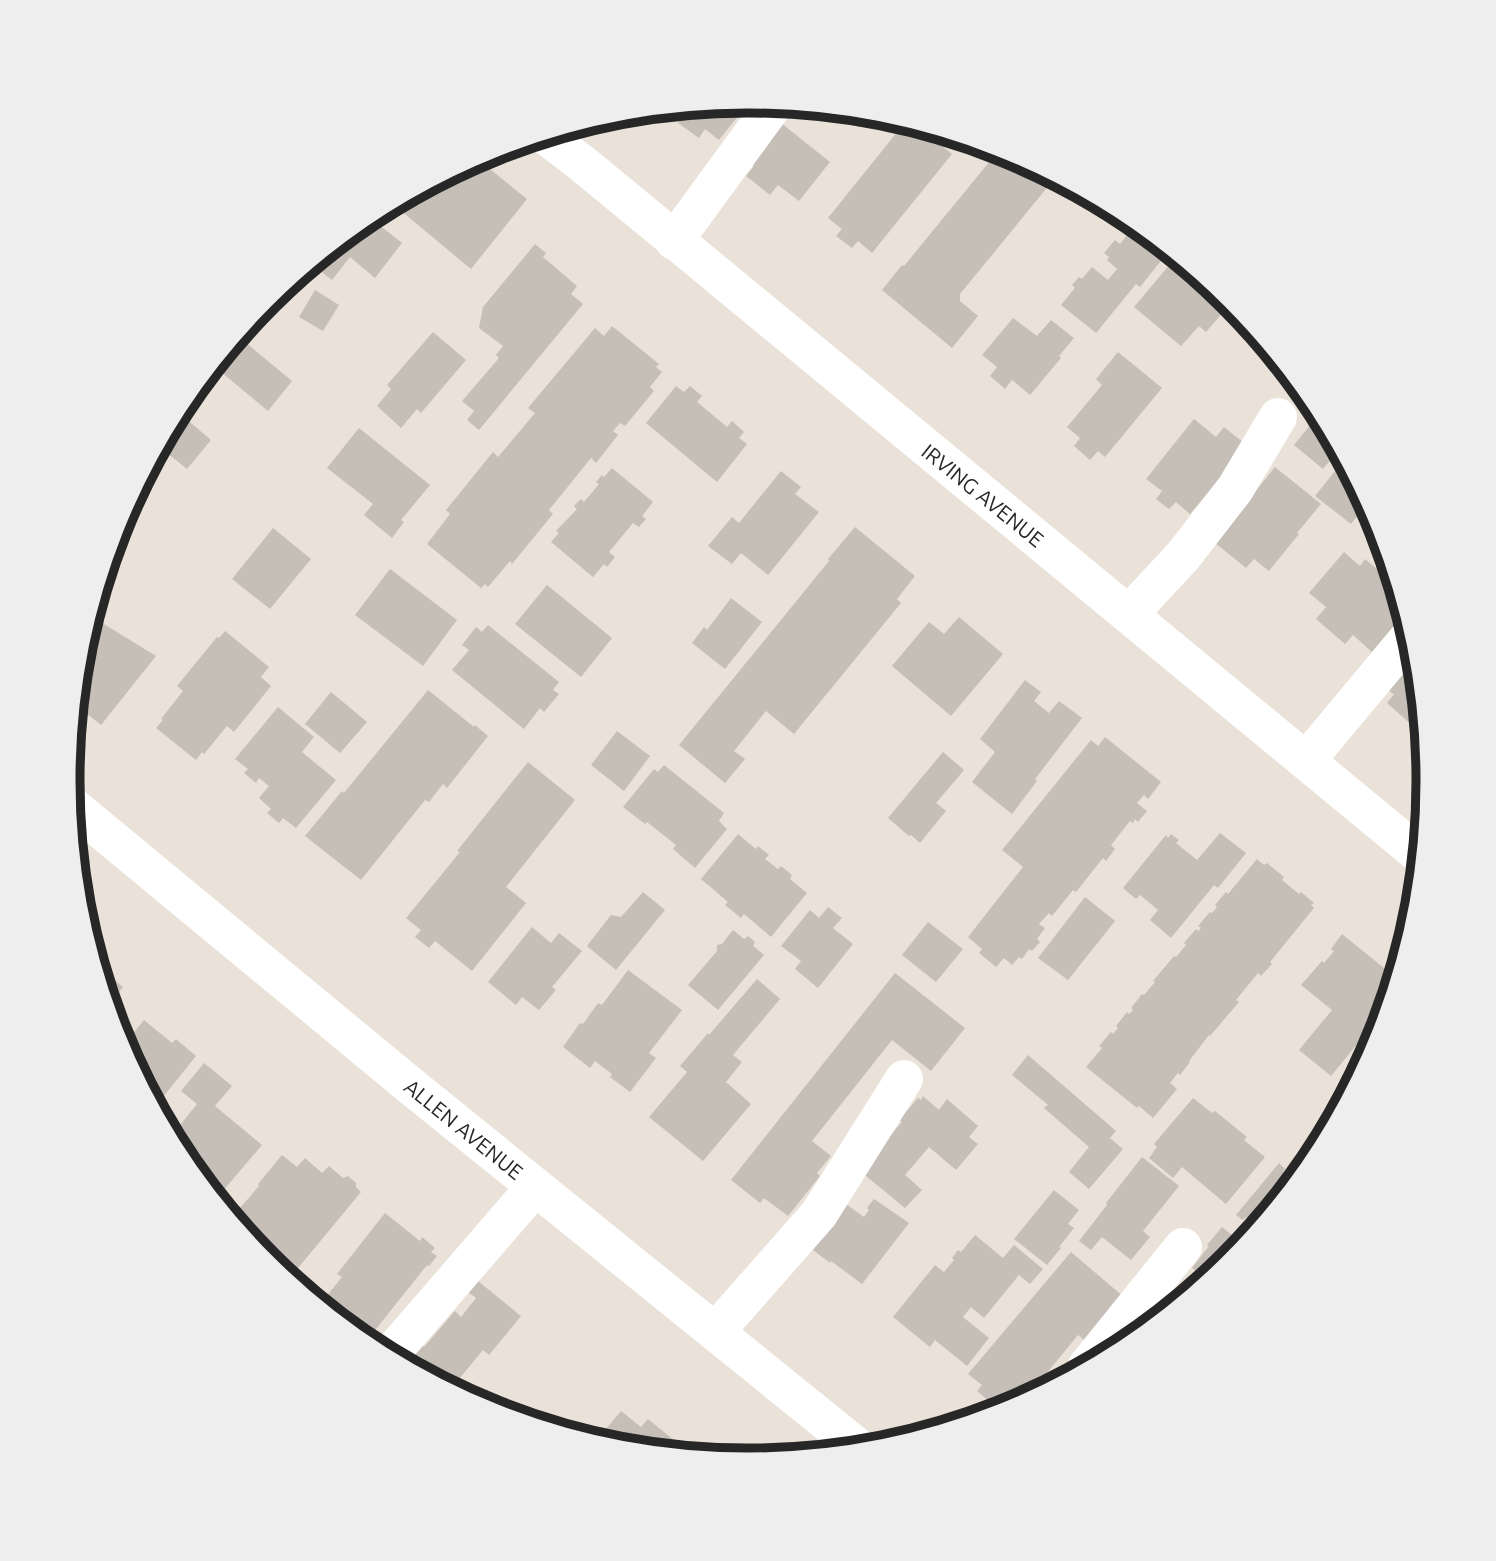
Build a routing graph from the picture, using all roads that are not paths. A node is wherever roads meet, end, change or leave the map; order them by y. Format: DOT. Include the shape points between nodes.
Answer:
graph roads {
  1 [pos="767,113"];
  2 [pos="554,142"];
  3 [pos="674,241"];
  4 [pos="1278,417"];
  5 [pos="1129,614"];
  6 [pos="1402,646"];
  7 [pos="1306,761"];
  8 [pos="82,814"];
  9 [pos="1412,848"];
  10 [pos="904,1079"];
  11 [pos="535,1187"];
  12 [pos="1183,1247"];
  13 [pos="715,1332"];
  14 [pos="1103,1346"];
  15 [pos="396,1348"];
  16 [pos="844,1441"];
  1 -- 3 [label="street"];
  2 -- 3 [label="street, IRVING AVENUE"];
  3 -- 5 [label="street, IRVING AVENUE"];
  4 -- 5 [label="street" via="1235,489 1183,556"];
  5 -- 7 [label="street, IRVING AVENUE"];
  6 -- 7 [label="street"];
  7 -- 9 [label="street, IRVING AVENUE"];
  8 -- 11 [label="street, ALLEN AVENUE"];
  10 -- 13 [label="street" via="819,1214"];
  11 -- 13 [label="street, ALLEN AVENUE"];
  11 -- 15 [label="street"];
  12 -- 14 [label="street"];
  13 -- 16 [label="street, ALLEN AVENUE"];
}
